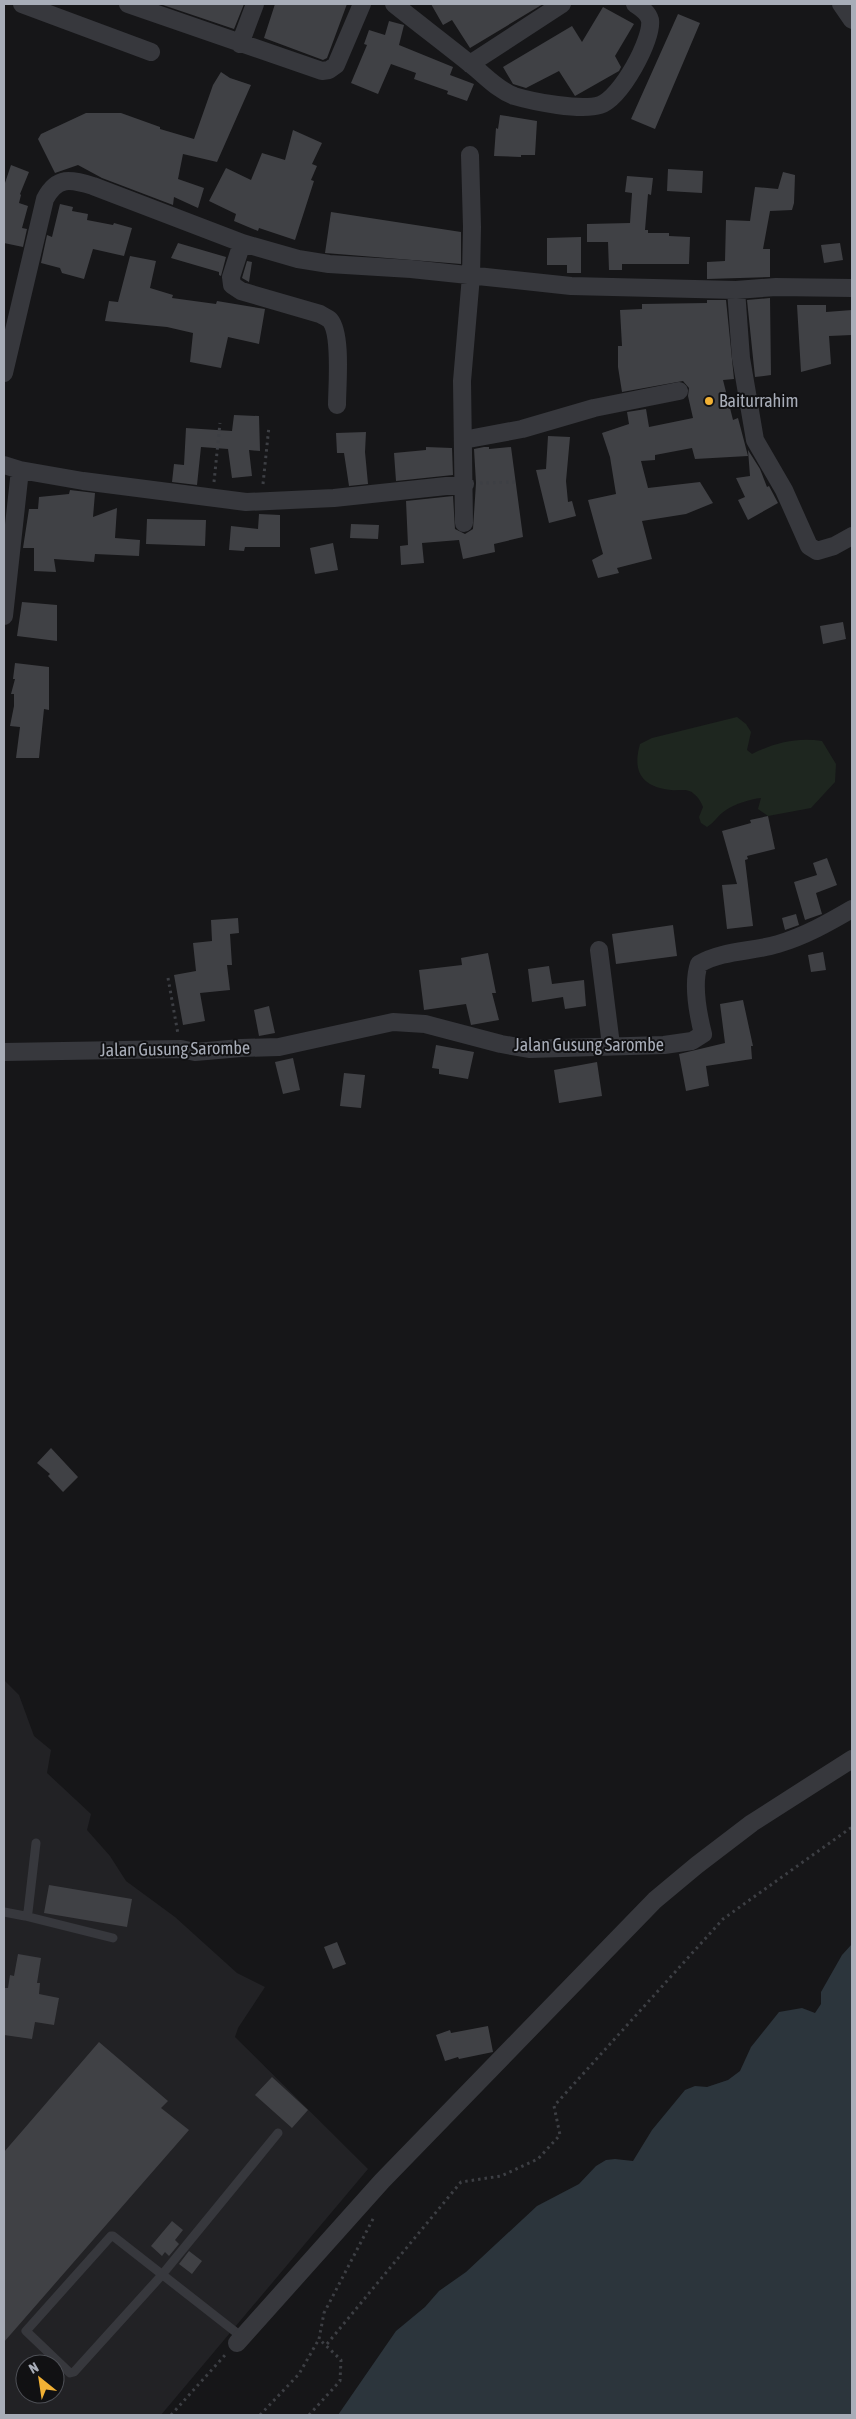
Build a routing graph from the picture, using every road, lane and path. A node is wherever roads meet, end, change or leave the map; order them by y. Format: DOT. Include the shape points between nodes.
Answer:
graph roads {
  1 [pos="22,4"];
  2 [pos="128,4"];
  3 [pos="255,4"];
  4 [pos="362,4"];
  5 [pos="394,4"];
  6 [pos="562,4"];
  7 [pos="634,4"];
  8 [pos="841,4"];
  9 [pos="148,7"];
  10 [pos="852,20"];
  11 [pos="240,44"];
  12 [pos="151,52"];
  13 [pos="470,64"];
  14 [pos="470,155"];
  15 [pos="242,242"];
  16 [pos="471,276"];
  17 [pos="852,288"];
  18 [pos="736,290"];
  19 [pos="4,373"];
  20 [pos="679,391"];
  21 [pos="337,405"];
  22 [pos="220,423"];
  23 [pos="269,426"];
  24 [pos="463,440"];
  25 [pos="12,468"];
  26 [pos="519,482"];
  27 [pos="464,484"];
  28 [pos="213,498"];
  29 [pos="261,502"];
  30 [pos="464,523"];
  31 [pos="852,536"];
  32 [pos="4,616"];
  33 [pos="852,909"];
  34 [pos="599,950"];
  35 [pos="168,978"];
  36 [pos="611,1045"];
  37 [pos="180,1050"];
  38 [pos="4,1052"];
  39 [pos="852,1759"];
  40 [pos="852,1827"];
  41 [pos="36,1843"];
  42 [pos="4,1912"];
  43 [pos="25,1916"];
  44 [pos="114,1938"];
  45 [pos="278,2133"];
  46 [pos="378,2209"];
  47 [pos="161,2276"];
  48 [pos="320,2339"];
  49 [pos="239,2340"];
  50 [pos="327,2344"];
  51 [pos="171,2415"];
  52 [pos="260,2415"];
  53 [pos="309,2415"];
  1 -- 12 [label="street"];
  2 -- 9 [label="street"];
  3 -- 11 [label="street"];
  4 -- 11 [label="street" via="336,66 329,70 322,71"];
  5 -- 13 [label="street"];
  6 -- 13 [label="street"];
  7 -- 13 [label="street" via="646,12 650,27 625,85 602,104 586,108 524,98 498,87"];
  8 -- 10 [label="street"];
  9 -- 11 [label="street"];
  14 -- 16 [label="street"];
  15 -- 16 [label="street" via="298,259 329,264"];
  15 -- 19 [label="street" via="80,182 57,184 45,199"];
  15 -- 21 [label="street" via="231,277 232,285 240,291 320,314 330,320 337,346"];
  16 -- 18 [label="street" via="571,286"];
  16 -- 24 [label="street" via="463,353"];
  17 -- 18 [label="street"];
  18 -- 31 [label="street" via="741,358 755,440 784,490 809,546 817,551"];
  20 -- 24 [label="street"];
  22 -- 28 [label="path"];
  23 -- 29 [label="path"];
  24 -- 27 [label="street"];
  25 -- 28 [label="street"];
  25 -- 32 [label="street"];
  26 -- 27 [label="path"];
  27 -- 29 [label="street"];
  27 -- 30 [label="street"];
  28 -- 29 [label="street"];
  33 -- 36 [label="street, Jalan Gusung Sarombe" via="812,932 779,944 741,950 699,964 698,1002 703,1034 692,1041 664,1045"];
  34 -- 36 [label="street"];
  35 -- 37 [label="path"];
  36 -- 37 [label="street, Jalan Gusung Sarombe" via="529,1049 425,1024 393,1022 279,1047"];
  37 -- 38 [label="street, Jalan Gusung Sarombe"];
  39 -- 49 [label="street" via="752,1823 655,1900 382,2181"];
  40 -- 50 [label="path" via="723,1920 554,2106 560,2135 538,2159 501,2176 461,2182"];
  41 -- 43 [label="lane" via="29,1910"];
  42 -- 43 [label="lane"];
  43 -- 44 [label="lane"];
  45 -- 47 [label="lane"];
  46 -- 48 [label="path" via="324,2313"];
  47 -- 47 [label="lane" via="113,2236 109,2237 26,2330 72,2373"];
  47 -- 49 [label="lane"];
  48 -- 50 [label="path"];
  48 -- 52 [label="path" via="299,2374"];
  49 -- 51 [label="path"];
  50 -- 53 [label="path" via="341,2360 340,2381"];
}
